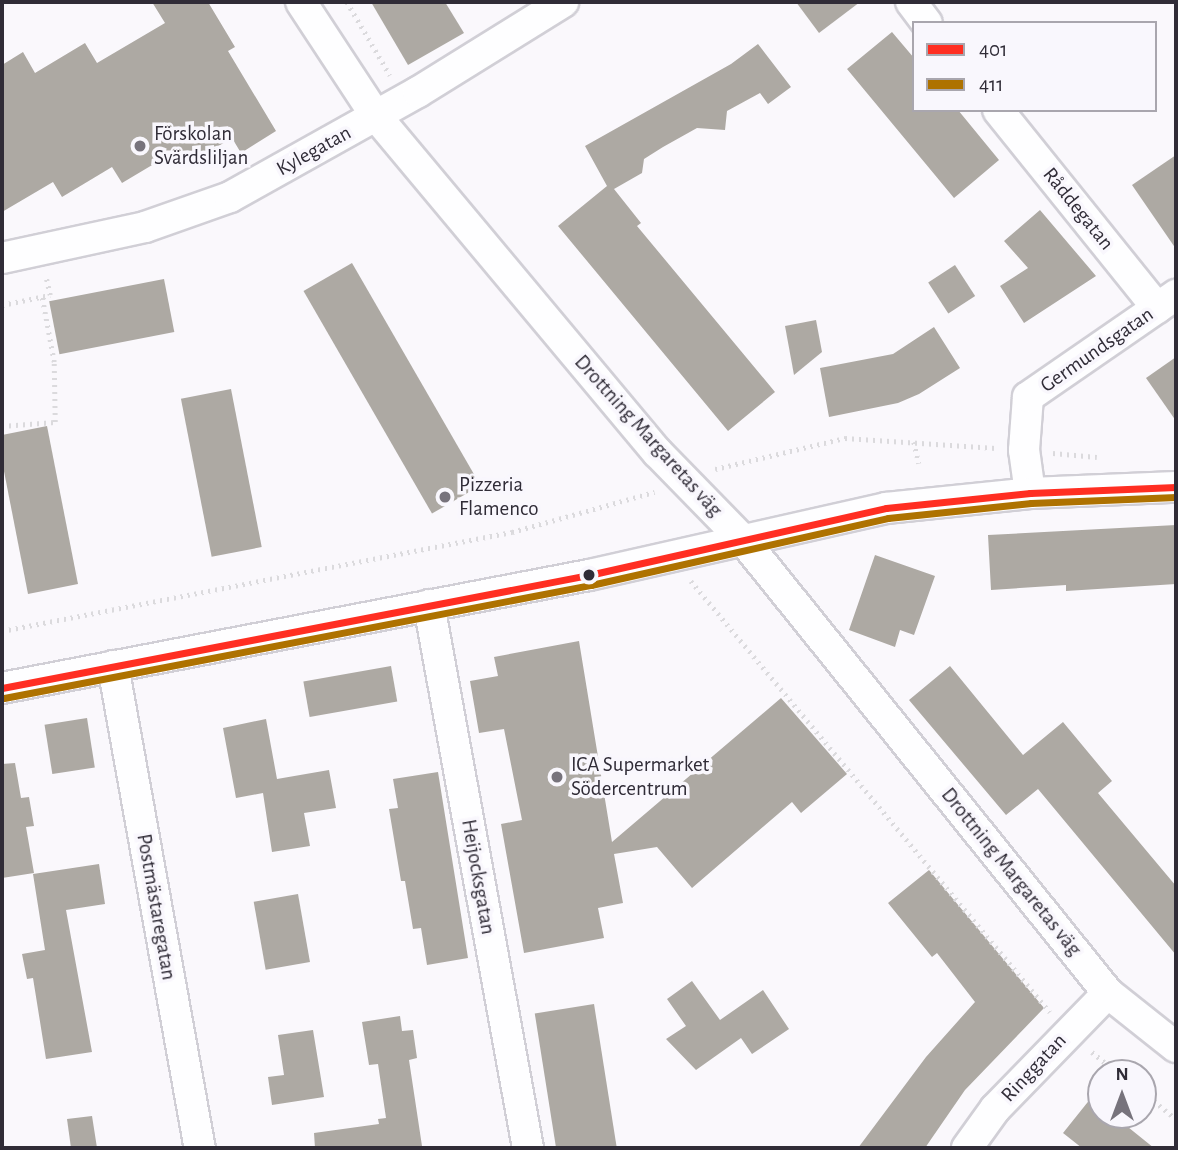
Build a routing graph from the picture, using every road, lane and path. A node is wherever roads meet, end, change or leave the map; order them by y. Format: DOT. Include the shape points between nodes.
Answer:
graph roads {
  1 [pos="301,2"];
  2 [pos="347,2"];
  3 [pos="563,2"];
  4 [pos="911,2"];
  5 [pos="926,21"];
  6 [pos="404,100"];
  7 [pos="1000,112"];
  8 [pos="376,116"];
  9 [pos="2,258"];
  10 [pos="44,269"];
  11 [pos="42,297"];
  12 [pos="1167,302"];
  13 [pos="2,305"];
  14 [pos="2,426"];
  15 [pos="914,442"];
  16 [pos="1024,450"];
  17 [pos="1106,458"];
  18 [pos="919,463"];
  19 [pos="685,483"];
  20 [pos="1176,487"];
  21 [pos="1030,493"];
  22 [pos="744,541"];
  23 [pos="679,555"];
  24 [pos="429,605"];
  25 [pos="2,631"];
  26 [pos="113,666"];
  27 [pos="2,688"];
  28 [pos="1108,993"];
  29 [pos="1067,1032"];
  30 [pos="1176,1047"];
  31 [pos="1101,1059"];
  32 [pos="1157,1103"];
  33 [pos="1176,1119"];
  34 [pos="200,1148"];
  35 [pos="528,1148"];
  36 [pos="967,1148"];
  1 -- 8 [label="street, Drottning Margaretas väg"];
  2 -- 6 [label="path"];
  3 -- 6 [label="street, Kylegatan"];
  4 -- 5 [label="street"];
  6 -- 8 [label="street, Kylegatan"];
  7 -- 12 [label="street, Råddegatan"];
  8 -- 9 [label="street, Kylegatan" via="230,197 145,227"];
  8 -- 19 [label="street, Drottning Margaretas väg"];
  10 -- 11 [label="path" via="50,296"];
  11 -- 13 [label="path"];
  11 -- 14 [label="path" via="54,362 55,422"];
  12 -- 16 [label="street, Germundsgatan" via="1028,397"];
  15 -- 16 [label="path"];
  15 -- 18 [label="path"];
  15 -- 19 [label="path" via="845,438 723,465"];
  16 -- 17 [label="path"];
  16 -- 21 [label="street, Germundsgatan"];
  19 -- 22 [label="street, Drottning Margaretas väg"];
  19 -- 25 [label="path" via="512,532"];
  20 -- 21 [label="street"];
  21 -- 22 [label="street" via="886,508"];
  22 -- 23 [label="street"];
  22 -- 28 [label="street, Drottning Margaretas väg"];
  23 -- 24 [label="street"];
  23 -- 29 [label="path" via="689,579"];
  24 -- 26 [label="street"];
  24 -- 35 [label="street, Heijocksgatan"];
  26 -- 27 [label="street"];
  26 -- 34 [label="street, Postmästaregatan"];
  28 -- 29 [label="street, Ringgatan"];
  28 -- 30 [label="street, Drottning Margaretas väg"];
  29 -- 31 [label="path"];
  29 -- 36 [label="street, Ringgatan" via="995,1109"];
  32 -- 33 [label="path"];
}
